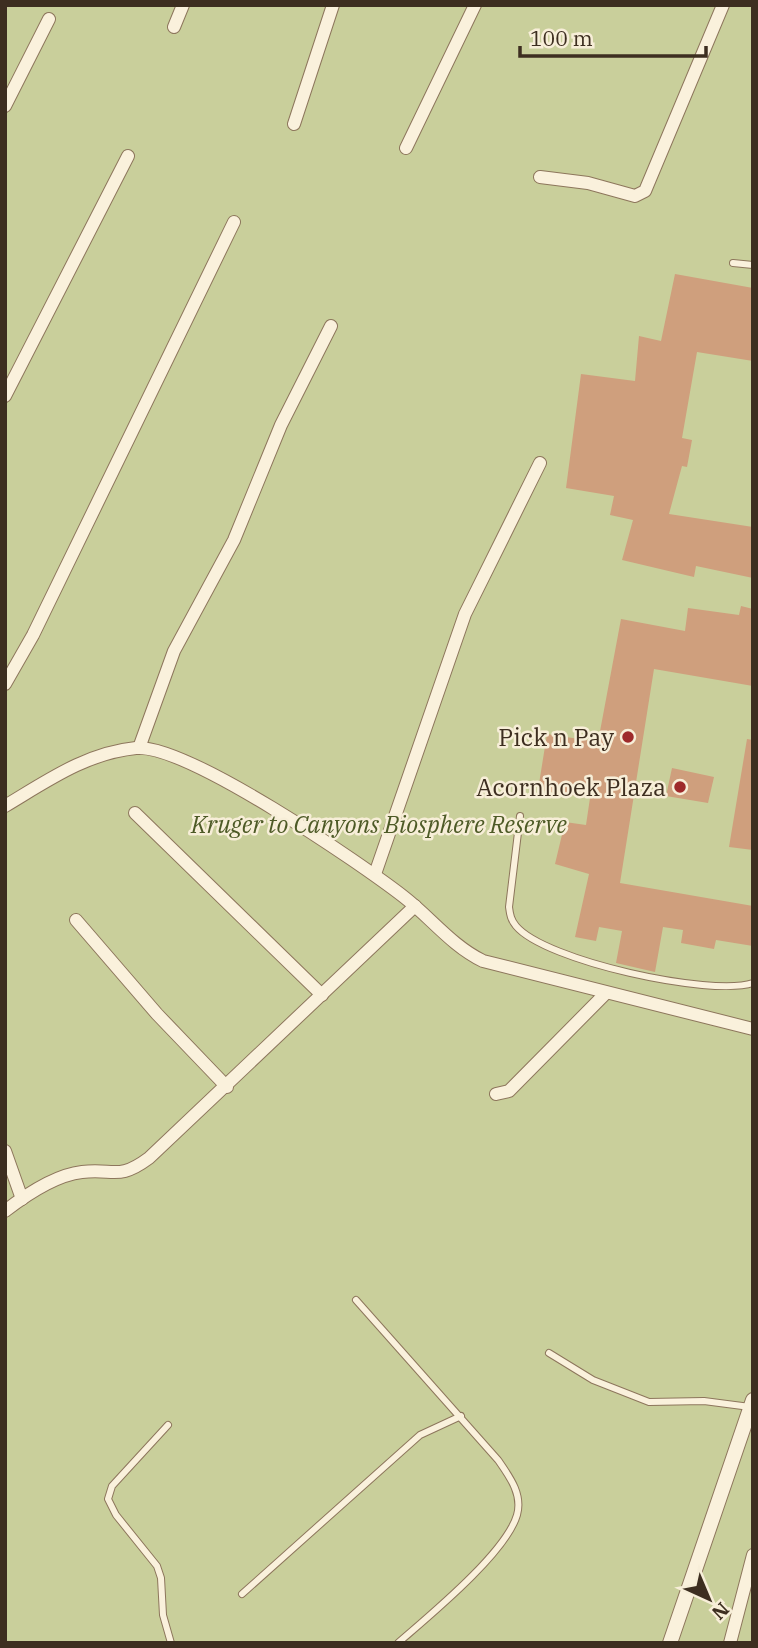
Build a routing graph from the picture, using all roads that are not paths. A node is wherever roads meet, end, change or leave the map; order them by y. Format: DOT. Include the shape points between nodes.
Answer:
graph roads {
  1 [pos="183,5"];
  2 [pos="333,5"];
  3 [pos="475,5"];
  4 [pos="723,5"];
  5 [pos="49,19"];
  6 [pos="174,27"];
  7 [pos="5,106"];
  8 [pos="294,124"];
  9 [pos="406,148"];
  10 [pos="128,156"];
  11 [pos="540,177"];
  12 [pos="234,222"];
  13 [pos="733,263"];
  14 [pos="753,265"];
  15 [pos="331,326"];
  16 [pos="5,396"];
  17 [pos="540,463"];
  18 [pos="5,684"];
  19 [pos="139,748"];
  20 [pos="5,806"];
  21 [pos="135,813"];
  22 [pos="520,816"];
  23 [pos="374,874"];
  24 [pos="415,906"];
  25 [pos="76,920"];
  26 [pos="753,983"];
  27 [pos="605,994"];
  28 [pos="322,995"];
  29 [pos="753,1029"];
  30 [pos="227,1087"];
  31 [pos="496,1094"];
  32 [pos="5,1151"];
  33 [pos="22,1199"];
  34 [pos="5,1211"];
  35 [pos="356,1300"];
  36 [pos="549,1353"];
  37 [pos="751,1404"];
  38 [pos="461,1416"];
  39 [pos="168,1425"];
  40 [pos="753,1555"];
  41 [pos="243,1594"];
  42 [pos="171,1643"];
  43 [pos="398,1643"];
  44 [pos="670,1643"];
  45 [pos="730,1643"];
  1 -- 6 [label="street"];
  2 -- 8 [label="street"];
  3 -- 9 [label="street"];
  4 -- 11 [label="street" via="645,191 635,196 588,183"];
  5 -- 7 [label="street"];
  10 -- 16 [label="street"];
  12 -- 18 [label="street"];
  13 -- 14 [label="lane"];
  15 -- 19 [label="street" via="281,425 234,540 174,651"];
  17 -- 23 [label="street" via="465,614"];
  19 -- 20 [label="street" via="75,765"];
  19 -- 23 [label="street" via="178,757 218,776"];
  21 -- 28 [label="street"];
  22 -- 26 [label="lane" via="509,907 515,925 532,939 599,966 645,976 731,988"];
  23 -- 24 [label="street"];
  24 -- 27 [label="street" via="460,948 482,961"];
  24 -- 28 [label="street"];
  25 -- 30 [label="street"];
  27 -- 29 [label="street"];
  27 -- 31 [label="street" via="509,1091"];
  28 -- 30 [label="street"];
  30 -- 33 [label="street" via="134,1169 69,1174"];
  32 -- 33 [label="street"];
  33 -- 34 [label="street"];
  35 -- 38 [label="lane"];
  36 -- 37 [label="lane" via="593,1380 649,1402"];
  37 -- 44 [label="street"];
  38 -- 41 [label="lane" via="420,1435"];
  38 -- 43 [label="lane" via="511,1478 517,1514 481,1566"];
  39 -- 42 [label="lane" via="112,1486 108,1499 160,1572 163,1615"];
  40 -- 45 [label="street"];
}
